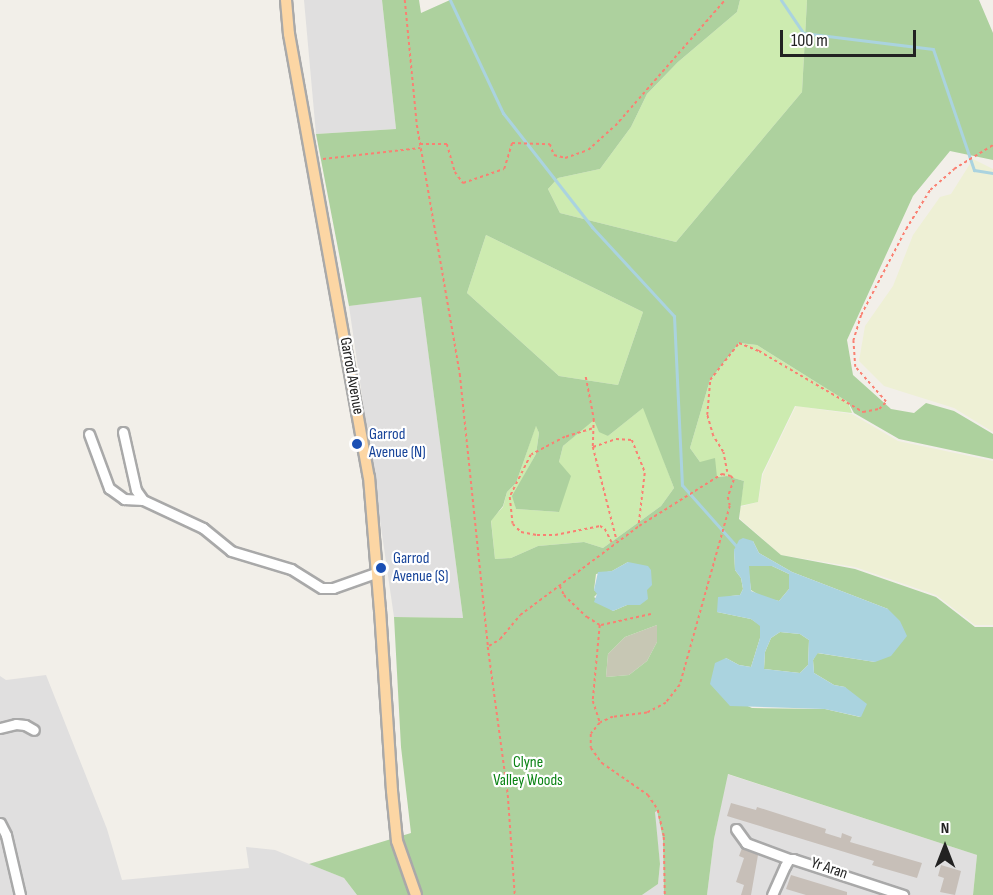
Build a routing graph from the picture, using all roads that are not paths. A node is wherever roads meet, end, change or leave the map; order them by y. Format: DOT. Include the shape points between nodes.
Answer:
graph roads {
  1 [pos="286,0"];
  2 [pos="123,432"];
  3 [pos="89,434"];
  4 [pos="143,500"];
  5 [pos="378,572"];
  6 [pos="0,728"];
  7 [pos="34,730"];
  8 [pos="0,823"];
  9 [pos="736,829"];
  10 [pos="789,859"];
  11 [pos="20,895"];
  12 [pos="416,895"];
  13 [pos="772,895"];
  14 [pos="903,895"];
  1 -- 5 [label="main road, Garrod Avenue" via="369,477"];
  2 -- 4 [label="street" via="136,490"];
  3 -- 4 [label="street" via="109,488 124,499"];
  4 -- 5 [label="street" via="203,528 231,551 291,569 322,588 333,588"];
  5 -- 12 [label="main road, Garrod Avenue" via="396,831"];
  6 -- 7 [label="street" via="16,724"];
  8 -- 11 [label="street"];
  9 -- 10 [label="street, Yr Aran" via="746,843"];
  10 -- 13 [label="street, Yr Aran"];
  10 -- 14 [label="street, Yr Aran" via="803,860"];
}
